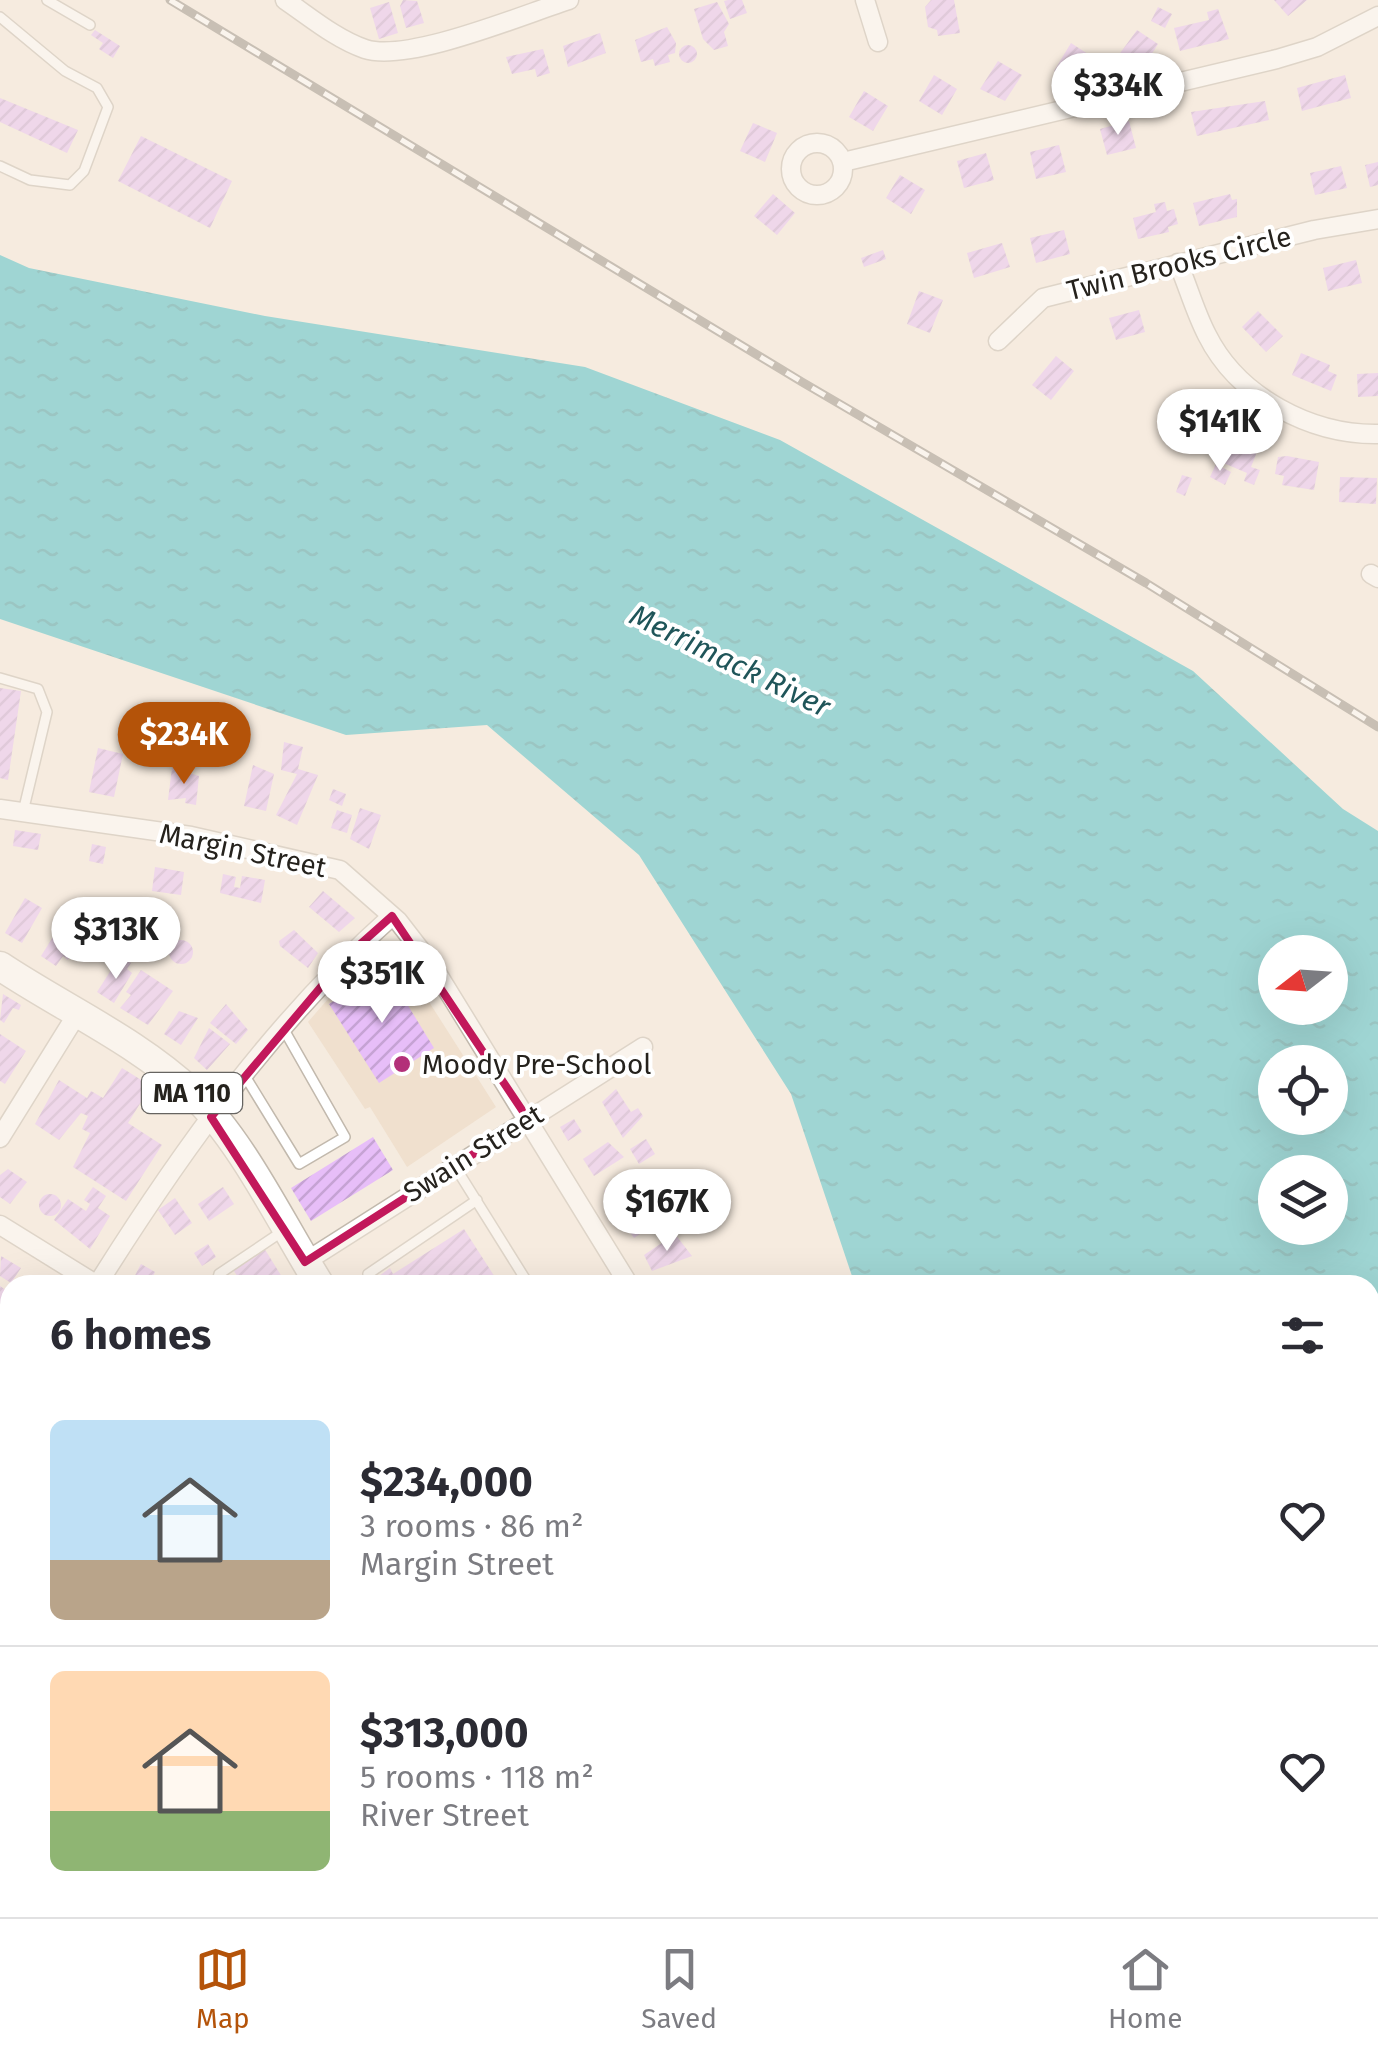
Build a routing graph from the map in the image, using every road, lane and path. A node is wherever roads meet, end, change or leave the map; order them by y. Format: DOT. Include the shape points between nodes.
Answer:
graph roads {
  1 [pos="48,0"];
  2 [pos="285,0"];
  3 [pos="569,0"];
  4 [pos="865,0"];
  5 [pos="0,16"];
  6 [pos="1378,16"];
  7 [pos="90,25"];
  8 [pos="878,42"];
  9 [pos="843,162"];
  10 [pos="0,166"];
  11 [pos="1378,219"];
  12 [pos="1178,263"];
  13 [pos="998,340"];
  14 [pos="1378,434"];
  15 [pos="0,678"];
  16 [pos="0,810"];
  17 [pos="23,814"];
  18 [pos="392,916"];
  19 [pos="0,966"];
  20 [pos="77,1014"];
  21 [pos="283,1028"];
  22 [pos="643,1048"];
  23 [pos="244,1074"];
  24 [pos="211,1117"];
  25 [pos="528,1119"];
  26 [pos="0,1138"];
  27 [pos="454,1165"];
  28 [pos="476,1200"];
  29 [pos="0,1224"];
  30 [pos="285,1229"];
  31 [pos="313,1273"];
  32 [pos="81,1275"];
  33 [pos="104,1275"];
  34 [pos="219,1275"];
  35 [pos="369,1275"];
  36 [pos="523,1275"];
  37 [pos="623,1275"];
  1 -- 7 [label="lane"];
  2 -- 3 [label="street" via="333,32 382,52 441,44"];
  4 -- 8 [label="street"];
  5 -- 10 [label="lane" via="65,71 97,88 108,107 84,171 70,185 30,180"];
  6 -- 9 [label="street" via="1287,56"];
  11 -- 12 [label="street, Twin Brooks Circle"];
  12 -- 13 [label="street, Twin Brooks Circle" via="1042,298"];
  12 -- 14 [label="street" via="1207,336 1229,368 1261,396 1332,432"];
  15 -- 17 [label="lane" via="38,688 47,712"];
  16 -- 17 [label="street, Margin Street"];
  17 -- 18 [label="street, Margin Street" via="192,836 340,870"];
  18 -- 21 [label="street"];
  18 -- 25 [label="street, Margin Street" via="432,965"];
  19 -- 20 [label="main road, MA 110"];
  20 -- 24 [label="main road, MA 110" via="146,1056"];
  20 -- 26 [label="street"];
  21 -- 23 [label="street"];
  21 -- 23 [label="lane" via="345,1137 300,1164"];
  22 -- 25 [label="street, Swain Street"];
  23 -- 24 [label="street"];
  24 -- 30 [label="main road, MA 110"];
  24 -- 33 [label="street"];
  25 -- 27 [label="street, Swain Street"];
  25 -- 37 [label="street, Margin Street"];
  27 -- 28 [label="lane"];
  27 -- 31 [label="street, Swain Street"];
  28 -- 35 [label="lane"];
  28 -- 36 [label="lane"];
  29 -- 32 [label="street"];
  30 -- 31 [label="main road, MA 110"];
  30 -- 34 [label="lane"];
}
